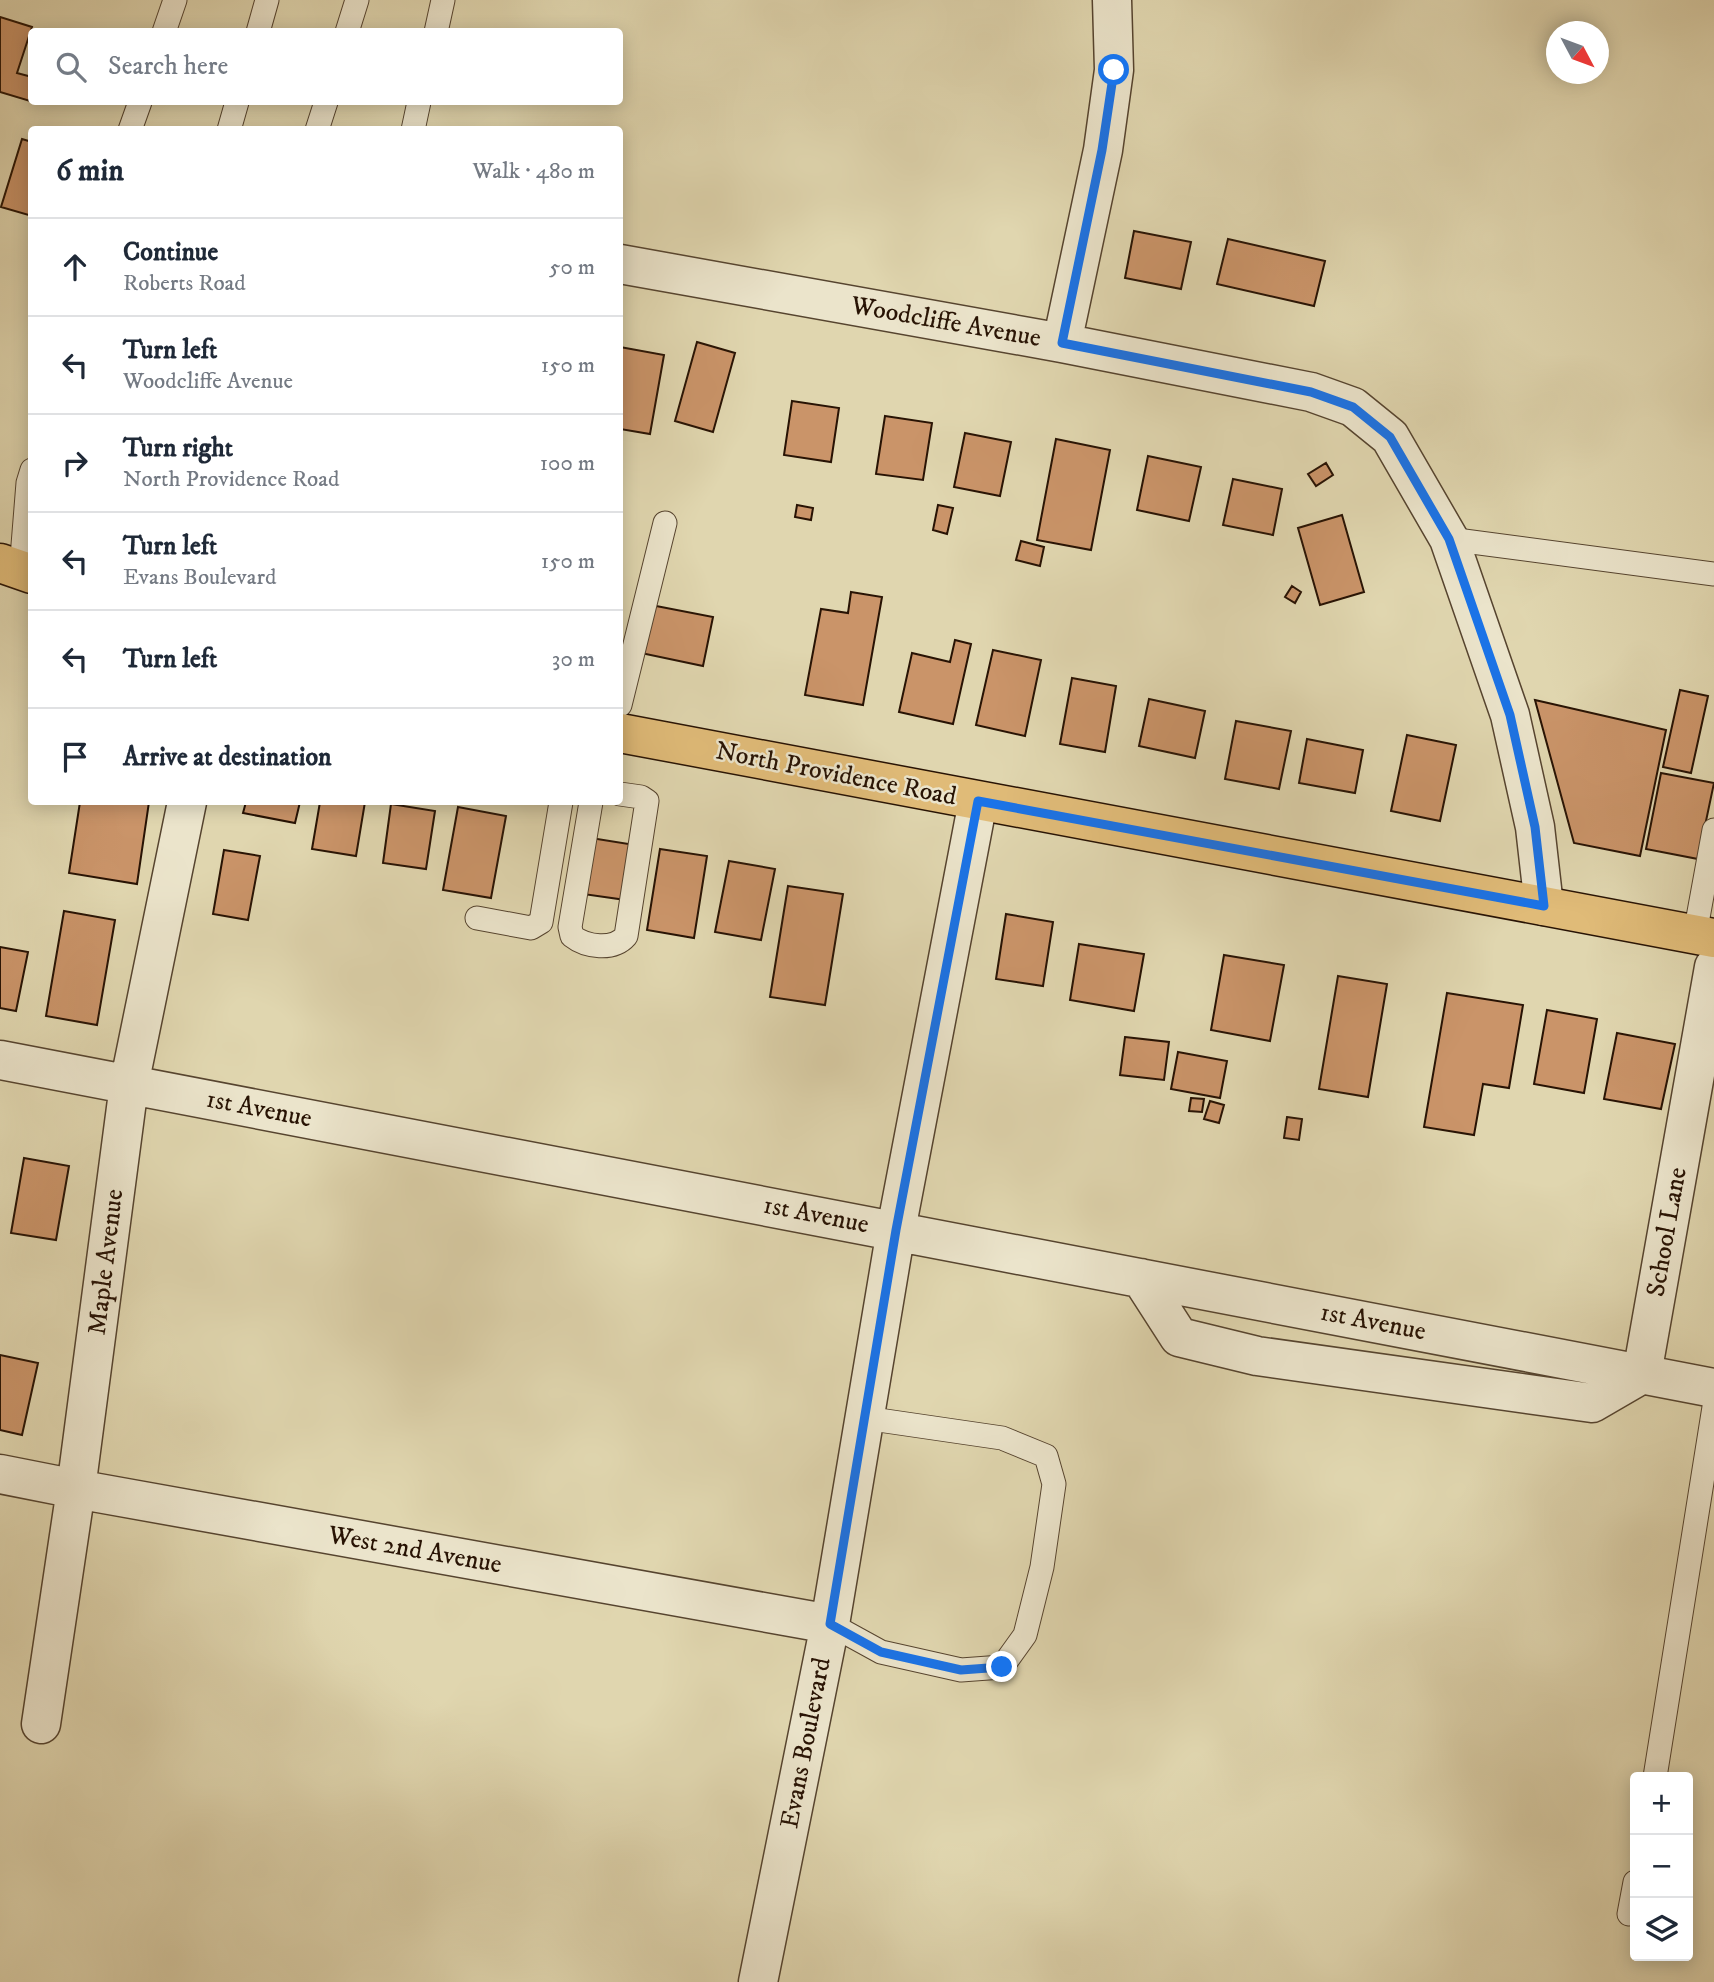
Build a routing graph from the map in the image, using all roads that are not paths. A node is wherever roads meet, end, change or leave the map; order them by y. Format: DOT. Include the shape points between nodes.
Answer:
graph roads {
  1 [pos="174,0"];
  2 [pos="267,0"];
  3 [pos="357,0"];
  4 [pos="443,0"];
  5 [pos="1112,0"];
  6 [pos="165,28"];
  7 [pos="259,28"];
  8 [pos="348,28"];
  9 [pos="437,28"];
  10 [pos="139,105"];
  11 [pos="236,105"];
  12 [pos="325,105"];
  13 [pos="418,105"];
  14 [pos="132,126"];
  15 [pos="230,126"];
  16 [pos="318,126"];
  17 [pos="414,126"];
  18 [pos="623,265"];
  19 [pos="1062,343"];
  20 [pos="28,483"];
  21 [pos="665,523"];
  22 [pos="1449,539"];
  23 [pos="17,569"];
  24 [pos="1714,574"];
  25 [pos="623,693"];
  26 [pos="623,734"];
  27 [pos="623,794"];
  28 [pos="978,801"];
  29 [pos="186,805"];
  30 [pos="560,805"];
  31 [pos="590,805"];
  32 [pos="1714,830"];
  33 [pos="1544,906"];
  34 [pos="477,918"];
  35 [pos="1704,936"];
  36 [pos="1714,967"];
  37 [pos="0,1060"];
  38 [pos="129,1085"];
  39 [pos="896,1230"];
  40 [pos="1141,1278"];
  41 [pos="1642,1374"];
  42 [pos="1714,1388"];
  43 [pos="1714,1407"];
  44 [pos="865,1418"];
  45 [pos="0,1474"];
  46 [pos="76,1489"];
  47 [pos="830,1624"];
  48 [pos="41,1724"];
  49 [pos="1656,1772"];
  50 [pos="1632,1898"];
  51 [pos="1629,1914"];
  52 [pos="758,1982"];
  1 -- 6 [label="lane"];
  2 -- 7 [label="lane"];
  3 -- 8 [label="lane"];
  4 -- 9 [label="lane"];
  5 -- 19 [label="street" via="1114,70"];
  10 -- 14 [label="lane"];
  11 -- 15 [label="lane"];
  12 -- 16 [label="lane"];
  13 -- 17 [label="lane"];
  18 -- 19 [label="street, Woodcliffe Avenue"];
  19 -- 22 [label="street, Woodcliffe Avenue" via="1311,392 1353,407 1390,437"];
  20 -- 23 [label="lane"];
  21 -- 25 [label="lane"];
  22 -- 24 [label="lane"];
  22 -- 33 [label="street, Woodcliffe Avenue" via="1510,715 1535,827"];
  26 -- 28 [label="main road, North Providence Road"];
  27 -- 31 [label="lane" via="647,802 626,936 612,947 580,942 570,927"];
  28 -- 33 [label="main road, North Providence Road"];
  28 -- 39 [label="street, Evans Boulevard"];
  29 -- 38 [label="street, Maple Avenue"];
  30 -- 34 [label="lane" via="541,922 531,928"];
  32 -- 35 [label="lane"];
  33 -- 35 [label="main road, North Providence Road"];
  36 -- 41 [label="street, School Lane"];
  37 -- 38 [label="street, 1st Avenue"];
  38 -- 39 [label="street, 1st Avenue"];
  38 -- 46 [label="street, Maple Avenue"];
  39 -- 40 [label="street, 1st Avenue"];
  39 -- 44 [label="street, Evans Boulevard"];
  40 -- 41 [label="street, 1st Avenue"];
  40 -- 41 [label="street" via="1179,1337 1257,1356 1592,1403"];
  41 -- 42 [label="street, 1st Avenue"];
  43 -- 49 [label="lane"];
  44 -- 47 [label="street, Evans Boulevard"];
  44 -- 47 [label="lane" via="1002,1438 1046,1456 1054,1484 1042,1567 1025,1635 1002,1667 961,1670 881,1652"];
  45 -- 46 [label="street, West 2nd Avenue"];
  46 -- 47 [label="street, West 2nd Avenue"];
  46 -- 48 [label="street, Maple Avenue"];
  47 -- 52 [label="street, Evans Boulevard"];
  50 -- 51 [label="lane"];
}
